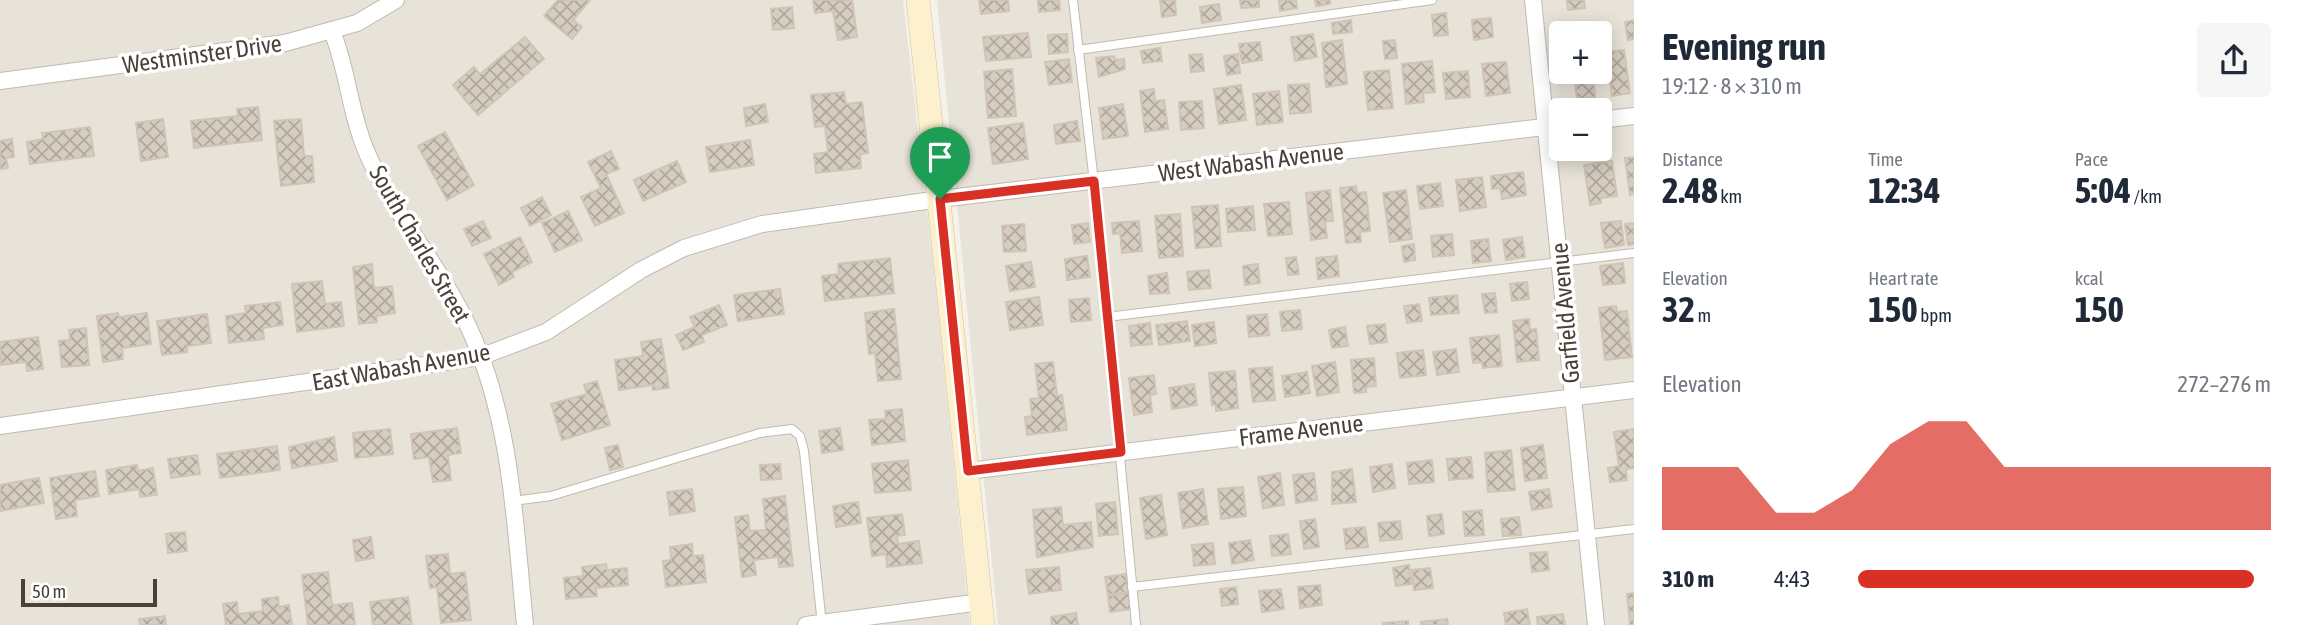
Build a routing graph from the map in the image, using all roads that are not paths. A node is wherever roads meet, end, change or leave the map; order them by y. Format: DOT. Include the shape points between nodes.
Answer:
graph roads {
  1 [pos="396,0"];
  2 [pos="918,0"];
  3 [pos="1073,0"];
  4 [pos="1432,0"];
  5 [pos="1533,0"];
  6 [pos="332,31"];
  7 [pos="1078,50"];
  8 [pos="0,80"];
  9 [pos="1549,101"];
  10 [pos="1634,116"];
  11 [pos="1612,119"];
  12 [pos="1549,126"];
  13 [pos="1555,161"];
  14 [pos="1094,181"];
  15 [pos="940,199"];
  16 [pos="1634,253"];
  17 [pos="1560,262"];
  18 [pos="1107,317"];
  19 [pos="480,357"];
  20 [pos="1634,390"];
  21 [pos="1573,397"];
  22 [pos="0,426"];
  23 [pos="1121,452"];
  24 [pos="968,471"];
  25 [pos="513,501"];
  26 [pos="1634,528"];
  27 [pos="1587,534"];
  28 [pos="1132,587"];
  29 [pos="982,614"];
  30 [pos="816,624"];
  31 [pos="525,625"];
  32 [pos="1136,625"];
  33 [pos="1596,625"];
  1 -- 6 [label="street, Westminster Drive" via="357,23"];
  2 -- 15 [label="main road"];
  3 -- 7 [label="lane"];
  4 -- 7 [label="lane"];
  5 -- 9 [label="street, Garfield Avenue"];
  6 -- 8 [label="street, Westminster Drive" via="285,44"];
  6 -- 19 [label="street, South Charles Street" via="367,154 435,264"];
  7 -- 14 [label="lane"];
  10 -- 11 [label="street"];
  12 -- 14 [label="street, West Wabash Avenue"];
  13 -- 17 [label="street, Garfield Avenue"];
  14 -- 15 [label="street, West Wabash Avenue"];
  14 -- 18 [label="lane"];
  15 -- 19 [label="street, East Wabash Avenue" via="762,224 704,240 641,270 546,332"];
  15 -- 24 [label="main road"];
  16 -- 17 [label="lane"];
  17 -- 18 [label="lane"];
  17 -- 21 [label="street, Garfield Avenue"];
  18 -- 23 [label="lane"];
  19 -- 22 [label="street, East Wabash Avenue"];
  19 -- 25 [label="street, South Charles Street" via="504,443"];
  20 -- 21 [label="street, Frame Avenue"];
  21 -- 23 [label="street, Frame Avenue"];
  21 -- 27 [label="street, Garfield Avenue"];
  23 -- 24 [label="street, Frame Avenue"];
  23 -- 28 [label="lane"];
  24 -- 29 [label="main road"];
  25 -- 30 [label="lane" via="551,496 760,433 792,429 800,436 804,451"];
  25 -- 31 [label="street, South Charles Street"];
  26 -- 27 [label="lane"];
  27 -- 28 [label="lane"];
  27 -- 33 [label="street, Garfield Avenue"];
  28 -- 32 [label="lane"];
  29 -- 30 [label="street"];
}
